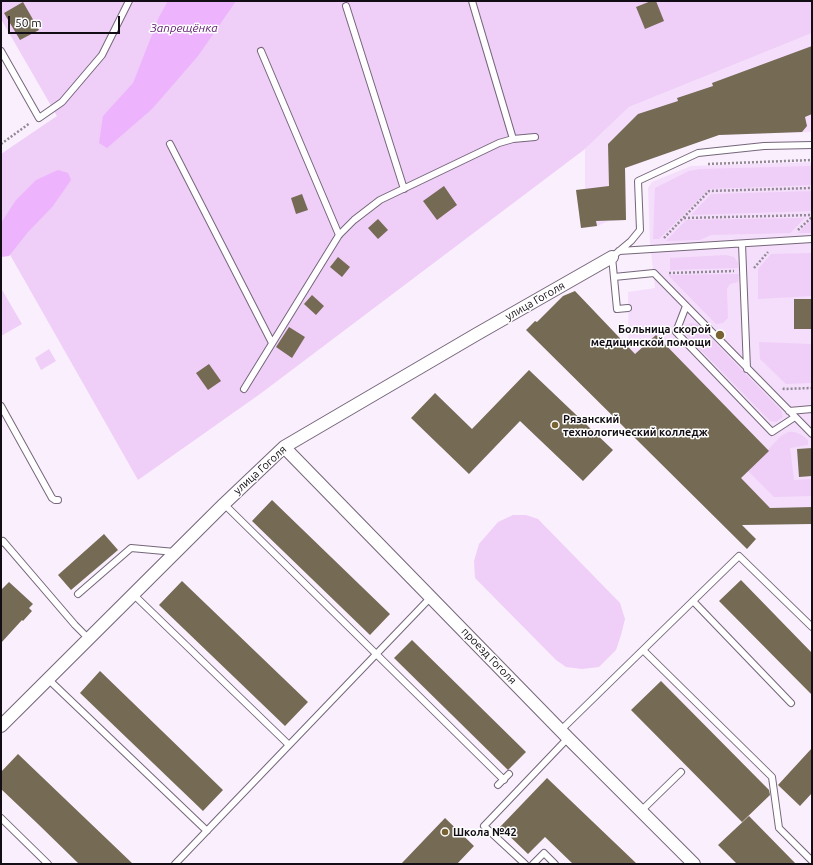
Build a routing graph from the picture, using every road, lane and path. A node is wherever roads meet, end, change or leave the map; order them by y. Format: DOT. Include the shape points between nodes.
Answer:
graph roads {
  1 [pos="129,1"];
  2 [pos="472,1"];
  3 [pos="346,6"];
  4 [pos="1,51"];
  5 [pos="261,51"];
  6 [pos="39,118"];
  7 [pos="535,137"];
  8 [pos="513,139"];
  9 [pos="1,144"];
  10 [pos="170,144"];
  11 [pos="812,145"];
  12 [pos="812,160"];
  13 [pos="704,164"];
  14 [pos="404,188"];
  15 [pos="812,188"];
  16 [pos="812,215"];
  17 [pos="684,218"];
  18 [pos="338,235"];
  19 [pos="812,239"];
  20 [pos="742,244"];
  21 [pos="653,249"];
  22 [pos="615,254"];
  23 [pos="614,277"];
  24 [pos="686,306"];
  25 [pos="628,308"];
  26 [pos="272,343"];
  27 [pos="747,368"];
  28 [pos="778,384"];
  29 [pos="812,388"];
  30 [pos="244,389"];
  31 [pos="1,406"];
  32 [pos="812,409"];
  33 [pos="789,411"];
  34 [pos="795,417"];
  35 [pos="812,434"];
  36 [pos="284,447"];
  37 [pos="58,500"];
  38 [pos="224,504"];
  39 [pos="1,543"];
  40 [pos="175,552"];
  41 [pos="78,594"];
  42 [pos="133,594"];
  43 [pos="431,597"];
  44 [pos="692,602"];
  45 [pos="812,627"];
  46 [pos="89,639"];
  47 [pos="643,650"];
  48 [pos="376,654"];
  49 [pos="48,679"];
  50 [pos="791,703"];
  51 [pos="1,726"];
  52 [pos="565,734"];
  53 [pos="289,745"];
  54 [pos="680,772"];
  55 [pos="509,774"];
  56 [pos="504,780"];
  57 [pos="498,785"];
  58 [pos="641,811"];
  59 [pos="2,822"];
  60 [pos="207,831"];
  61 [pos="812,861"];
  62 [pos="48,864"];
  63 [pos="175,864"];
  64 [pos="525,864"];
  65 [pos="533,864"];
  66 [pos="555,864"];
  67 [pos="694,864"];
  1 -- 6 [label="lane" via="102,55 62,102"];
  2 -- 8 [label="lane"];
  3 -- 14 [label="lane"];
  4 -- 6 [label="lane"];
  5 -- 18 [label="lane"];
  6 -- 9 [label="path"];
  7 -- 8 [label="lane"];
  8 -- 14 [label="lane"];
  10 -- 26 [label="lane"];
  11 -- 22 [label="lane" via="764,146 698,153 638,181 640,230"];
  12 -- 13 [label="path"];
  14 -- 18 [label="lane" via="380,200"];
  15 -- 17 [label="path" via="709,191"];
  16 -- 17 [label="path"];
  17 -- 21 [label="path"];
  18 -- 26 [label="lane"];
  19 -- 20 [label="lane"];
  20 -- 21 [label="lane"];
  20 -- 27 [label="lane"];
  21 -- 22 [label="lane"];
  22 -- 23 [label="lane"];
  22 -- 36 [label="street, улица Гоголя"];
  23 -- 24 [label="lane" via="654,273"];
  23 -- 25 [label="lane" via="617,309"];
  24 -- 27 [label="lane"];
  24 -- 34 [label="lane" via="676,332 772,432"];
  26 -- 30 [label="lane"];
  27 -- 33 [label="lane"];
  28 -- 29 [label="path" via="784,389"];
  31 -- 37 [label="lane" via="52,498"];
  32 -- 33 [label="lane"];
  33 -- 34 [label="lane"];
  34 -- 35 [label="lane"];
  36 -- 38 [label="street, улица Гоголя"];
  36 -- 43 [label="street, проезд Гоголя"];
  38 -- 40 [label="street, улица Гоголя"];
  38 -- 48 [label="lane"];
  39 -- 46 [label="lane" via="3,541"];
  40 -- 41 [label="lane" via="131,548"];
  40 -- 42 [label="street, улица Гоголя"];
  42 -- 46 [label="street, улица Гоголя"];
  42 -- 53 [label="lane"];
  43 -- 48 [label="lane"];
  43 -- 52 [label="street, проезд Гоголя"];
  44 -- 45 [label="lane" via="739,556"];
  44 -- 47 [label="lane"];
  44 -- 50 [label="lane"];
  46 -- 49 [label="street, улица Гоголя"];
  47 -- 52 [label="lane"];
  47 -- 61 [label="lane" via="772,777 779,828"];
  48 -- 53 [label="lane"];
  48 -- 56 [label="lane"];
  49 -- 51 [label="street, улица Гоголя"];
  49 -- 60 [label="lane"];
  52 -- 58 [label="street, проезд Гоголя"];
  52 -- 64 [label="lane" via="484,826"];
  53 -- 60 [label="lane"];
  54 -- 58 [label="lane"];
  55 -- 56 [label="lane"];
  56 -- 57 [label="lane"];
  58 -- 67 [label="street, проезд Гоголя"];
  59 -- 62 [label="lane"];
  60 -- 63 [label="lane"];
  65 -- 66 [label="lane" via="544,853"];
}
